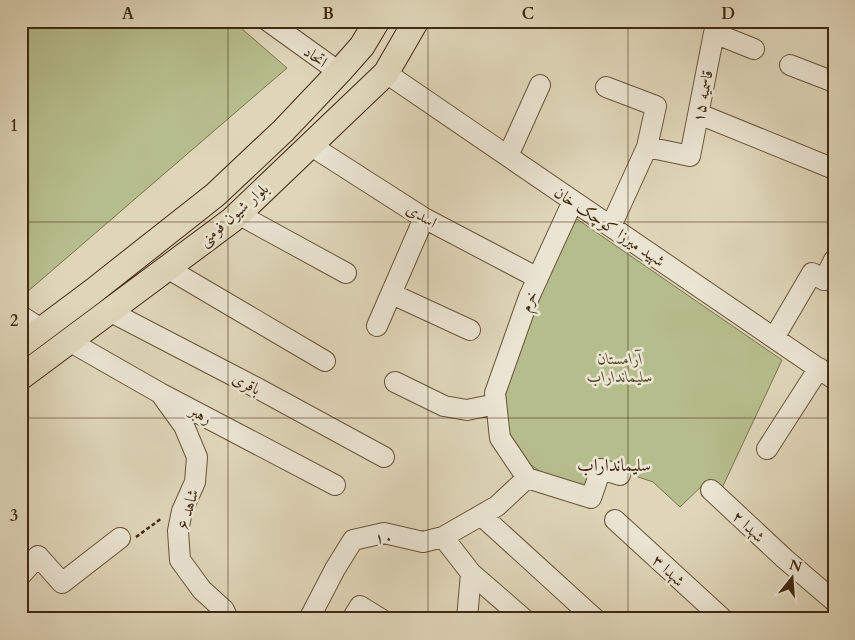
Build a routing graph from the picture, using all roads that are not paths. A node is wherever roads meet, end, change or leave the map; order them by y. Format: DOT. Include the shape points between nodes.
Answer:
graph roads {
  1 [pos="268,21"];
  2 [pos="377,21"];
  3 [pos="416,21"];
  4 [pos="754,49"];
  5 [pos="790,65"];
  6 [pos="339,72"];
  7 [pos="386,72"];
  8 [pos="834,82"];
  9 [pos="540,85"];
  10 [pos="606,87"];
  11 [pos="699,114"];
  12 [pos="310,145"];
  13 [pos="647,147"];
  14 [pos="508,156"];
  15 [pos="834,169"];
  16 [pos="573,201"];
  17 [pos="238,214"];
  18 [pos="424,218"];
  19 [pos="611,226"];
  20 [pos="834,260"];
  21 [pos="167,268"];
  22 [pos="346,273"];
  23 [pos="538,278"];
  24 [pos="392,294"];
  25 [pos="109,311"];
  26 [pos="31,322"];
  27 [pos="377,326"];
  28 [pos="470,330"];
  29 [pos="774,338"];
  30 [pos="69,341"];
  31 [pos="21,346"];
  32 [pos="326,361"];
  33 [pos="826,373"];
  34 [pos="21,377"];
  35 [pos="395,382"];
  36 [pos="160,393"];
  37 [pos="496,404"];
  38 [pos="767,450"];
  39 [pos="384,457"];
  40 [pos="620,475"];
  41 [pos="527,478"];
  42 [pos="335,485"];
  43 [pos="710,490"];
  44 [pos="489,511"];
  45 [pos="615,520"];
  46 [pos="442,537"];
  47 [pos="120,538"];
  48 [pos="471,573"];
  49 [pos="21,575"];
  50 [pos="834,601"];
  51 [pos="356,612"];
  52 [pos="228,619"];
  53 [pos="309,619"];
  54 [pos="381,619"];
  55 [pos="467,619"];
  56 [pos="524,619"];
  57 [pos="595,619"];
  58 [pos="723,619"];
  1 -- 6 [label="street, اتحاد"];
  2 -- 6 [label="main road, بلوار شیون فومنی" via="362,46"];
  3 -- 7 [label="main road, بلوار شیون فومنی"];
  4 -- 11 [label="street, قاسمیه ۱۵" via="714,34"];
  5 -- 8 [label="street"];
  6 -- 26 [label="main road, بلوار شیون فومنی" via="215,195 92,292"];
  7 -- 12 [label="main road, بلوار شیون فومنی"];
  7 -- 14 [label="street, شهید میرزا کوچک خان"];
  9 -- 14 [label="street"];
  10 -- 13 [label="street" via="656,106"];
  11 -- 13 [label="street, قاسمیه ۱۵" via="690,156"];
  11 -- 15 [label="street"];
  12 -- 17 [label="main road, بلوار شیون فومنی"];
  12 -- 18 [label="street, اسدی"];
  13 -- 19 [label="street"];
  14 -- 16 [label="street, شهید میرزا کوچک خان"];
  16 -- 19 [label="street, شهید میرزا کوچک خان"];
  16 -- 23 [label="street, خرم"];
  17 -- 21 [label="main road, بلوار شیون فومنی"];
  17 -- 22 [label="street"];
  18 -- 23 [label="street, اسدی"];
  18 -- 24 [label="street"];
  19 -- 29 [label="street, شهید میرزا کوچک خان"];
  20 -- 29 [label="street" via="824,280 812,273"];
  21 -- 25 [label="main road, بلوار شیون فومنی"];
  21 -- 32 [label="street"];
  23 -- 37 [label="street, خرم" via="495,393"];
  24 -- 27 [label="street"];
  24 -- 28 [label="street"];
  25 -- 30 [label="main road, بلوار شیون فومنی"];
  25 -- 39 [label="street, باقری"];
  26 -- 31 [label="main road, بلوار شیون فومنی"];
  29 -- 33 [label="street, شهید میرزا کوچک خان"];
  30 -- 34 [label="main road, بلوار شیون فومنی"];
  30 -- 36 [label="street, رهبر"];
  33 -- 38 [label="street"];
  35 -- 37 [label="street" via="444,406 467,410"];
  36 -- 42 [label="street, رهبر"];
  36 -- 52 [label="street, شاهد ۶" via="184,426 197,457 195,482 182,511 178,531 180,560 202,590 224,610"];
  37 -- 41 [label="street, خرم" via="500,438"];
  40 -- 41 [label="street" via="601,469 591,498"];
  41 -- 44 [label="street, ۱۰"];
  43 -- 50 [label="street, شهدا ۲"];
  44 -- 46 [label="street, ۱۰"];
  44 -- 57 [label="street"];
  45 -- 58 [label="street, شهدا ۳"];
  46 -- 48 [label="street"];
  46 -- 53 [label="street, ۱۰" via="423,542 384,534 352,540"];
  47 -- 49 [label="street" via="62,583 38,556"];
  48 -- 55 [label="street"];
  48 -- 56 [label="street"];
  51 -- 54 [label="street"];
}
